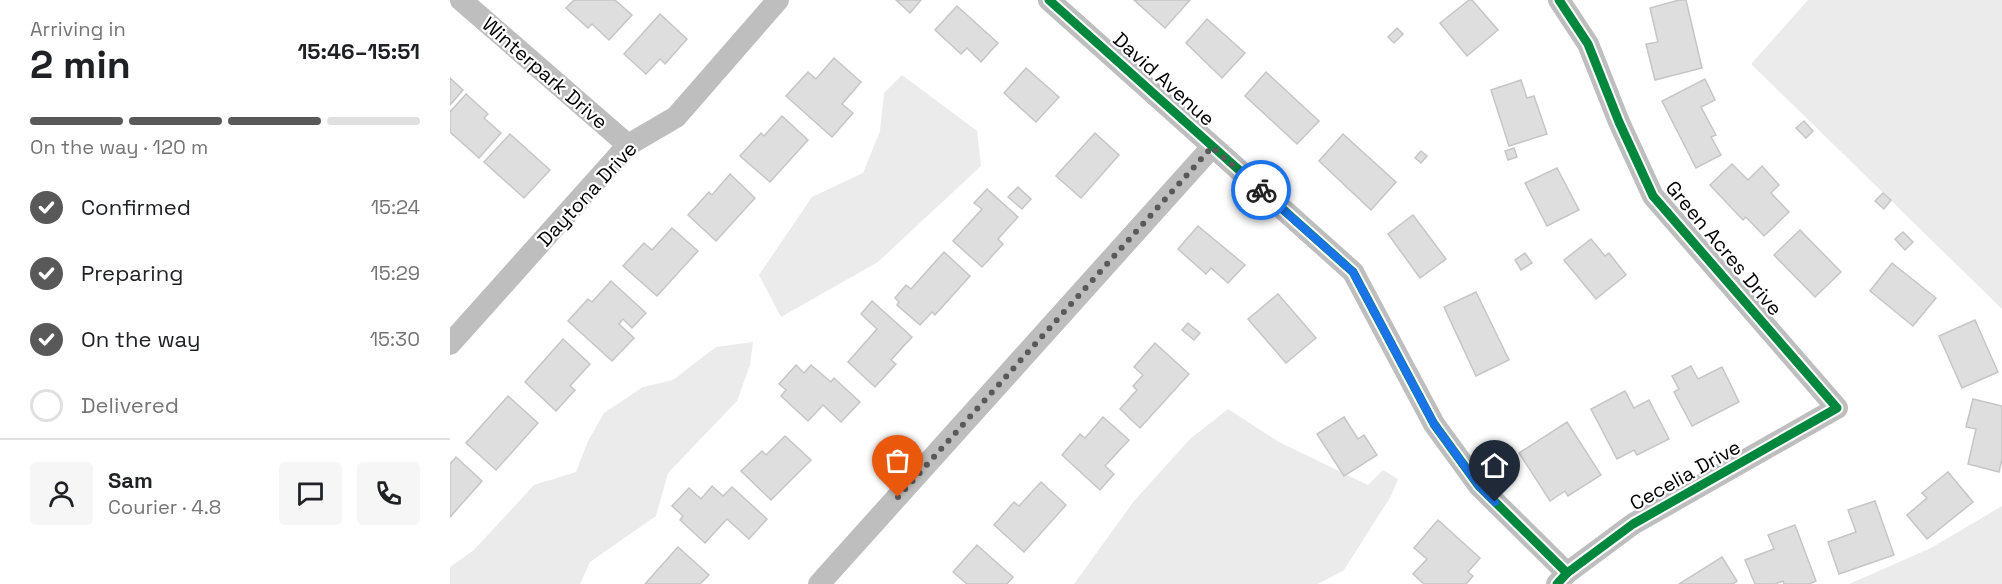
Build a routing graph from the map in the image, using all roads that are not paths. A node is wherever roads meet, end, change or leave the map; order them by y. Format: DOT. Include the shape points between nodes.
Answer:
graph roads {
  1 [pos="461,0"];
  2 [pos="778,0"];
  3 [pos="1049,0"];
  4 [pos="1559,0"];
  5 [pos="628,146"];
  6 [pos="1212,147"];
  7 [pos="450,344"];
  8 [pos="1837,408"];
  9 [pos="1562,578"];
  10 [pos="819,584"];
  1 -- 5 [label="street, Winterpark Drive"];
  2 -- 5 [label="street, Daytona Drive" via="676,117"];
  3 -- 6 [label="street, David Avenue"];
  4 -- 8 [label="street, Green Acres Drive" via="1588,44 1653,196"];
  5 -- 7 [label="street, Daytona Drive"];
  6 -- 9 [label="street, David Avenue" via="1353,272 1434,424 1479,486"];
  6 -- 10 [label="street"];
  8 -- 9 [label="street, Cecelia Drive" via="1633,524"];
}
